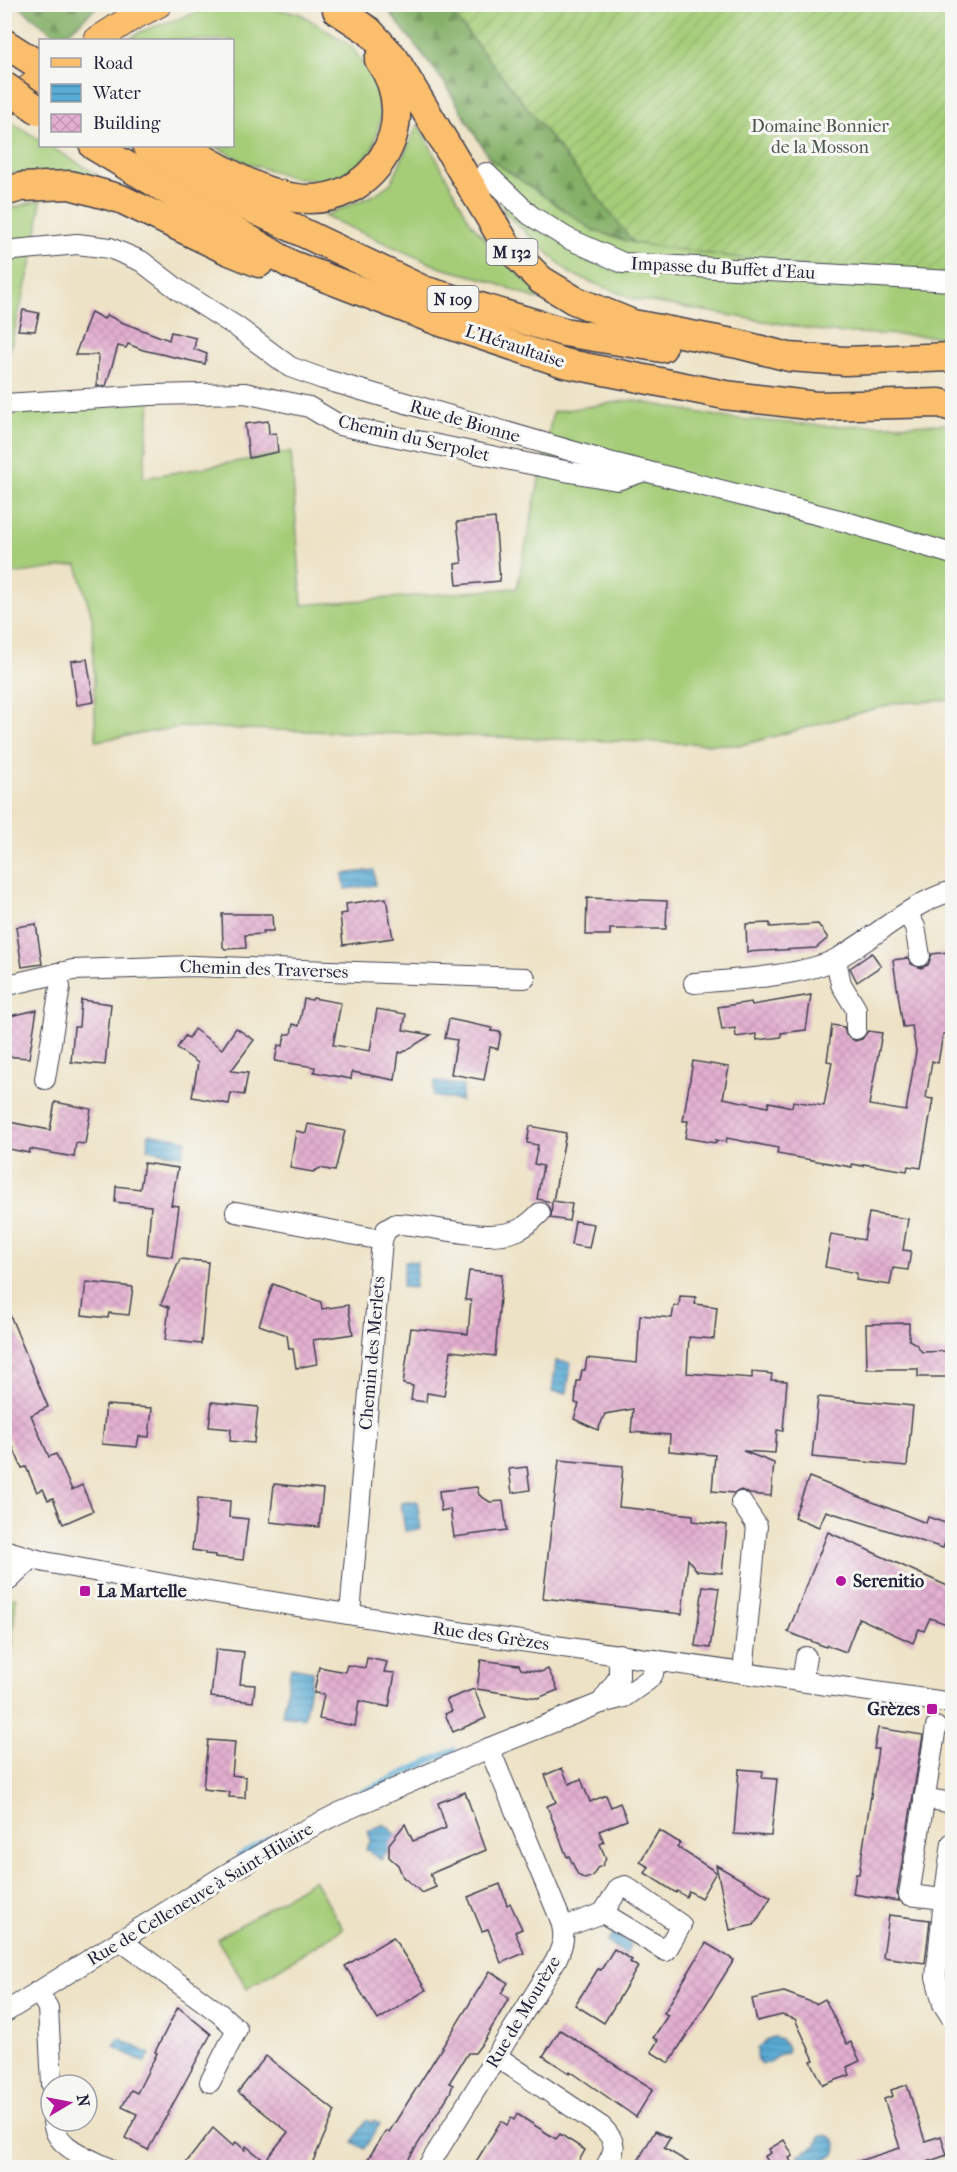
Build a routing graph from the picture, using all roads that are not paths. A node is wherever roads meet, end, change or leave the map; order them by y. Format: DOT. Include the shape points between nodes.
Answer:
graph roads {
  1 [pos="159,4"];
  2 [pos="332,7"];
  3 [pos="99,39"];
  4 [pos="8,45"];
  5 [pos="39,65"];
  6 [pos="39,70"];
  7 [pos="39,81"];
  8 [pos="4,86"];
  9 [pos="4,105"];
  10 [pos="39,110"];
  11 [pos="96,147"];
  12 [pos="149,147"];
  13 [pos="182,147"];
  14 [pos="486,173"];
  15 [pos="4,192"];
  16 [pos="4,251"];
  17 [pos="290,264"];
  18 [pos="952,281"];
  19 [pos="789,357"];
  20 [pos="952,357"];
  21 [pos="948,402"];
  22 [pos="4,404"];
  23 [pos="645,471"];
  24 [pos="952,554"];
  25 [pos="952,891"];
  26 [pos="908,913"];
  27 [pos="920,956"];
  28 [pos="836,960"];
  29 [pos="57,973"];
  30 [pos="525,978"];
  31 [pos="694,983"];
  32 [pos="4,986"];
  33 [pos="856,1029"];
  34 [pos="45,1079"];
  35 [pos="236,1212"];
  36 [pos="540,1213"];
  37 [pos="382,1240"];
  38 [pos="741,1502"];
  39 [pos="4,1550"];
  40 [pos="31,1558"];
  41 [pos="4,1582"];
  42 [pos="350,1614"];
  43 [pos="619,1654"];
  44 [pos="806,1657"];
  45 [pos="655,1660"];
  46 [pos="743,1673"];
  47 [pos="802,1681"];
  48 [pos="601,1703"];
  49 [pos="952,1703"];
  50 [pos="936,1727"];
  51 [pos="489,1748"];
  52 [pos="924,1798"];
  53 [pos="952,1803"];
  54 [pos="952,1843"];
  55 [pos="944,1899"];
  56 [pos="603,1913"];
  57 [pos="564,1927"];
  58 [pos="120,1940"];
  59 [pos="38,1991"];
  60 [pos="4,2013"];
  61 [pos="952,2018"];
  62 [pos="495,2056"];
  63 [pos="51,2073"];
  64 [pos="210,2082"];
  65 [pos="58,2133"];
  66 [pos="108,2168"];
  67 [pos="427,2168"];
  68 [pos="605,2168"];
  1 -- 3 [label="main road"];
  2 -- 13 [label="highway, M 132" via="383,66 396,105 390,146 378,166 356,187 323,199 295,198 262,189"];
  2 -- 19 [label="highway, M 132" via="369,31 394,58 507,246 541,279 574,300 633,324"];
  4 -- 5 [label="highway"];
  4 -- 6 [label="highway"];
  7 -- 9 [label="main road"];
  8 -- 10 [label="highway, bridge"];
  11 -- 17 [label="highway, L'Héraultaise / N 109"];
  12 -- 19 [label="highway, L'Héraultaise / N 109" via="247,206 423,290 564,332 731,360"];
  14 -- 18 [label="street, Impasse du Buffet d'Eau" via="530,215 567,238 623,263"];
  15 -- 17 [label="highway" via="21,187 70,185 121,199 259,263"];
  16 -- 23 [label="street, Rue de Bionne" via="77,244 110,248 141,261 290,367"];
  17 -- 21 [label="highway, L'Héraultaise / N 109" via="438,321 564,363 724,395 805,405"];
  19 -- 20 [label="highway, N 109" via="845,361"];
  22 -- 23 [label="street, Chemin du Serpolet" via="245,393 309,407 339,425 570,472 617,480"];
  23 -- 24 [label="street, Rue de Bionne" via="843,520"];
  25 -- 26 [label="street"];
  26 -- 27 [label="street"];
  26 -- 28 [label="street"];
  28 -- 31 [label="street" via="777,974"];
  28 -- 33 [label="street" via="841,984 856,1009"];
  29 -- 30 [label="street, Chemin des Traverses" via="88,968 192,966"];
  29 -- 32 [label="street, Chemin des Traverses"];
  29 -- 34 [label="street" via="60,987"];
  35 -- 37 [label="street"];
  36 -- 37 [label="street" via="510,1233 396,1224 386,1230"];
  37 -- 42 [label="street, Chemin des Merlets"];
  38 -- 46 [label="street" via="757,1526"];
  39 -- 40 [label="street, Rue des Grèzes"];
  40 -- 41 [label="street"];
  40 -- 42 [label="street, Rue des Grèzes"];
  42 -- 43 [label="street, Rue des Grèzes"];
  43 -- 45 [label="street, Rue des Grèzes"];
  43 -- 48 [label="street" via="619,1677"];
  44 -- 47 [label="street"];
  45 -- 46 [label="street, Rue des Grèzes"];
  45 -- 48 [label="street, Rue de Celleneuve à Saint-Hilaire" via="648,1680 624,1697"];
  46 -- 47 [label="street, Rue des Grèzes"];
  47 -- 49 [label="street, Rue des Grèzes"];
  48 -- 51 [label="street, Rue de Celleneuve à Saint-Hilaire"];
  50 -- 52 [label="street"];
  51 -- 57 [label="street"];
  51 -- 58 [label="street, Rue de Celleneuve à Saint-Hilaire" via="282,1842"];
  52 -- 53 [label="street"];
  52 -- 55 [label="street" via="909,1895"];
  54 -- 55 [label="street"];
  55 -- 61 [label="street" via="936,1977 942,2004"];
  56 -- 57 [label="street"];
  57 -- 62 [label="street, Rue de Mourèze" via="556,1960"];
  58 -- 59 [label="street, Rue de Celleneuve à Saint-Hilaire"];
  58 -- 64 [label="street" via="237,2029"];
  59 -- 60 [label="street, Rue de Celleneuve à Saint-Hilaire"];
  59 -- 63 [label="street" via="48,2007"];
  62 -- 67 [label="street, Rue de Mourèze"];
  62 -- 68 [label="street" via="602,2127 614,2143 614,2153"];
  65 -- 66 [label="street" via="64,2145"];
}
